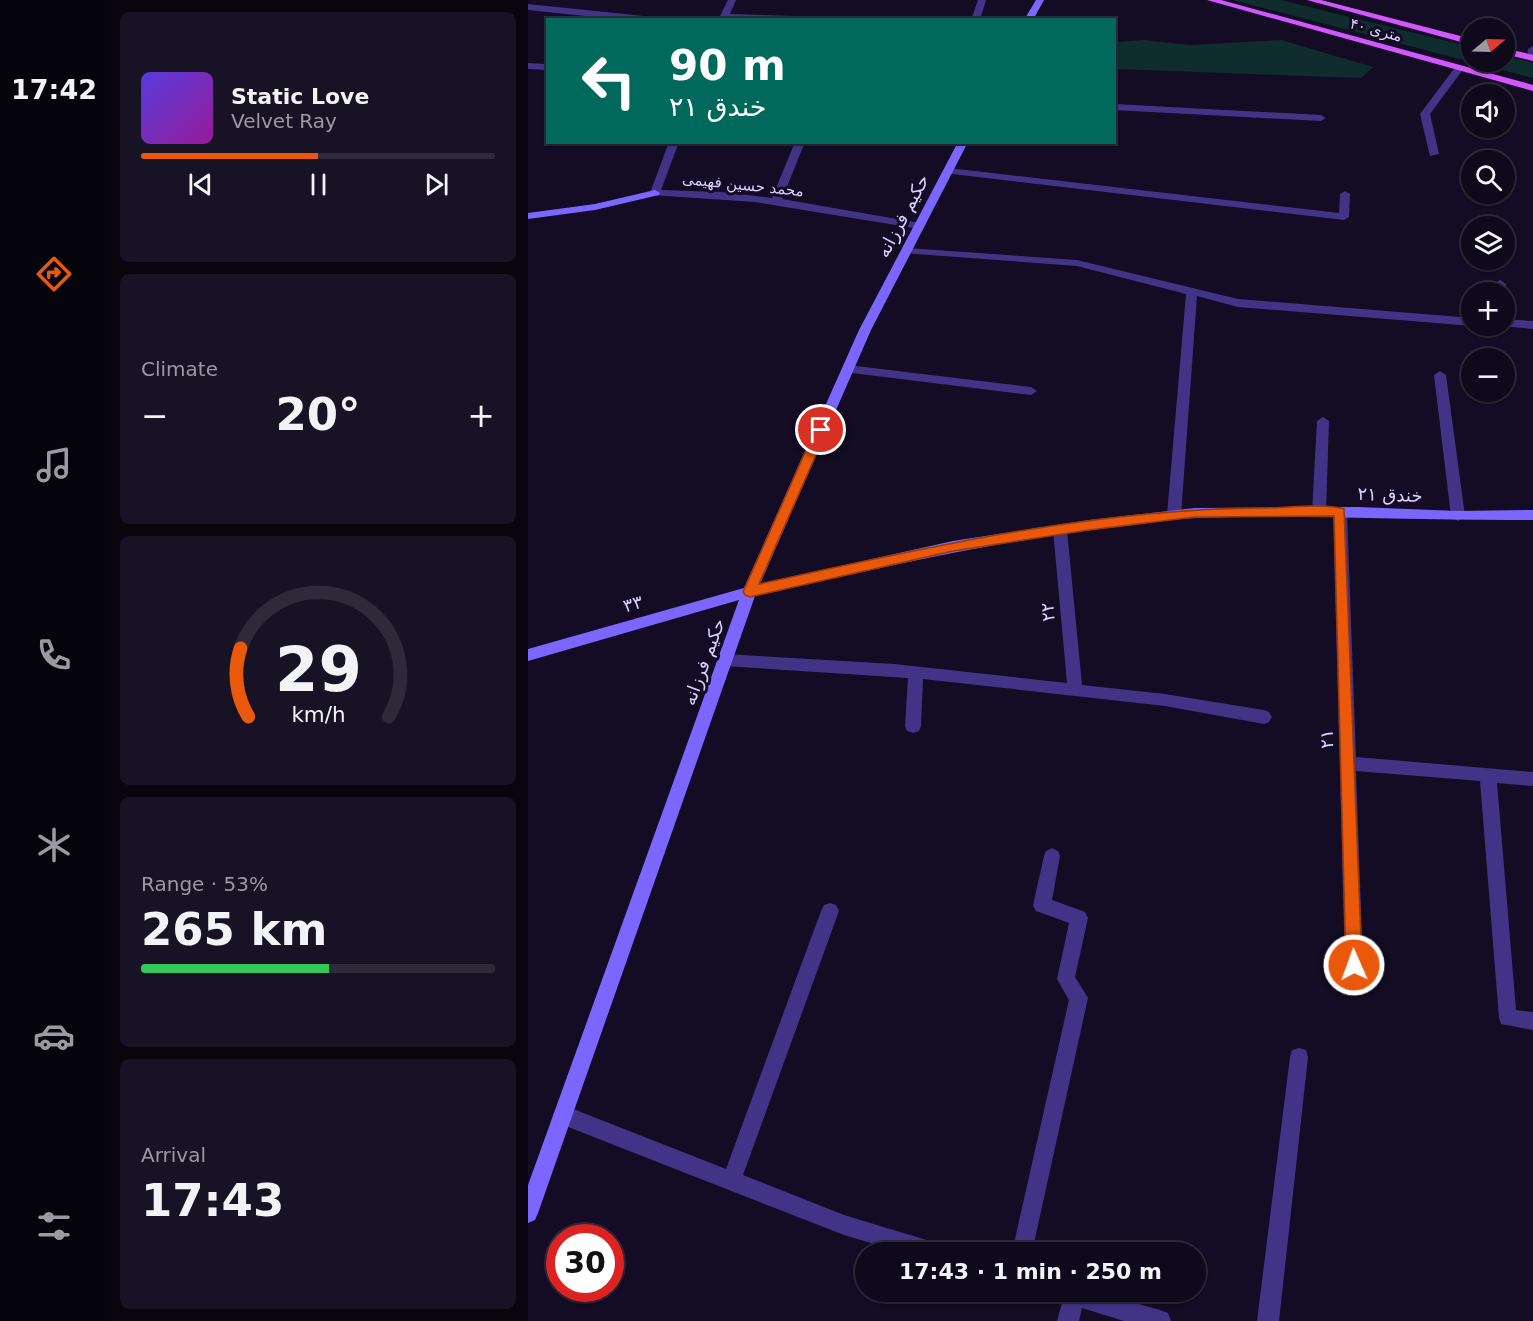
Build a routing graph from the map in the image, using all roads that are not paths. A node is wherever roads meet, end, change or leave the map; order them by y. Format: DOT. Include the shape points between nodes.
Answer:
graph roads {
  1 [pos="553,0"];
  2 [pos="732,0"];
  3 [pos="982,0"];
  4 [pos="1040,0"];
  5 [pos="1211,0"];
  6 [pos="1311,0"];
  7 [pos="528,7"];
  8 [pos="545,9"];
  9 [pos="633,18"];
  10 [pos="723,18"];
  11 [pos="976,18"];
  12 [pos="1029,18"];
  13 [pos="1461,39"];
  14 [pos="1515,53"];
  15 [pos="1532,55"];
  16 [pos="528,66"];
  17 [pos="546,67"];
  18 [pos="1459,68"];
  19 [pos="1533,88"];
  20 [pos="1116,107"];
  21 [pos="1321,118"];
  22 [pos="673,144"];
  23 [pos="799,144"];
  24 [pos="962,144"];
  25 [pos="1434,154"];
  26 [pos="948,171"];
  27 [pos="655,193"];
  28 [pos="1345,194"];
  29 [pos="775,202"];
  30 [pos="528,216"];
  31 [pos="920,226"];
  32 [pos="907,251"];
  33 [pos="1192,292"];
  34 [pos="1461,321"];
  35 [pos="1515,324"];
  36 [pos="1533,325"];
  37 [pos="848,369"];
  38 [pos="1440,375"];
  39 [pos="1031,391"];
  40 [pos="1323,421"];
  41 [pos="1319,512"];
  42 [pos="1340,512"];
  43 [pos="1174,515"];
  44 [pos="1533,515"];
  45 [pos="1458,516"];
  46 [pos="1060,530"];
  47 [pos="750,592"];
  48 [pos="528,655"];
  49 [pos="725,660"];
  50 [pos="916,672"];
  51 [pos="1075,691"];
  52 [pos="1264,717"];
  53 [pos="913,726"];
  54 [pos="1348,763"];
  55 [pos="1488,776"];
  56 [pos="1533,780"];
  57 [pos="1052,856"];
  58 [pos="830,911"];
  59 [pos="1354,965"];
  60 [pos="1533,1021"];
  61 [pos="1299,1057"];
  62 [pos="563,1115"];
  63 [pos="730,1181"];
  64 [pos="528,1213"];
  65 [pos="900,1242"];
  66 [pos="1024,1242"];
  67 [pos="1069,1302"];
  68 [pos="1098,1302"];
  69 [pos="1068,1321"];
  70 [pos="1160,1321"];
  71 [pos="1268,1321"];
  1 -- 8 [label="street"];
  2 -- 10 [label="street"];
  3 -- 11 [label="street"];
  4 -- 12 [label="main road"];
  5 -- 18 [label="main road, ۴۰ متری"];
  6 -- 13 [label="main road, ۴۰ متری"];
  7 -- 8 [label="street"];
  8 -- 9 [label="street"];
  14 -- 15 [label="main road"];
  16 -- 17 [label="street"];
  18 -- 19 [label="main road, ۴۰ متری"];
  18 -- 25 [label="street" via="1425,114"];
  20 -- 21 [label="street"];
  22 -- 27 [label="street"];
  23 -- 29 [label="street"];
  24 -- 26 [label="main road, حکیم فرزانه"];
  26 -- 28 [label="street" via="1344,217"];
  26 -- 31 [label="main road, حکیم فرزانه"];
  27 -- 29 [label="street, محمد حسین فهیمی"];
  27 -- 30 [label="main road, محمد حسین فهیمی" via="595,207"];
  29 -- 31 [label="street, محمد حسین فهیمی"];
  31 -- 32 [label="main road, حکیم فرزانه"];
  32 -- 33 [label="street" via="1077,263"];
  32 -- 37 [label="main road, حکیم فرزانه"];
  33 -- 34 [label="street" via="1238,303"];
  33 -- 43 [label="street"];
  35 -- 36 [label="street"];
  37 -- 39 [label="street"];
  37 -- 47 [label="main road, حکیم فرزانه"];
  38 -- 45 [label="street"];
  40 -- 41 [label="street"];
  41 -- 42 [label="main road, ۲۱ خندق"];
  41 -- 43 [label="main road, ۲۱ خندق"];
  42 -- 45 [label="main road, ۲۱ خندق"];
  42 -- 54 [label="street, ۲۱"];
  43 -- 46 [label="main road, ۲۱ خندق"];
  44 -- 45 [label="main road, ۲۱ خندق"];
  46 -- 47 [label="main road, ۲۱ خندق" via="953,546"];
  46 -- 51 [label="street, ۲۲"];
  47 -- 48 [label="main road, ۳۳"];
  47 -- 49 [label="main road, حکیم فرزانه"];
  49 -- 50 [label="street"];
  49 -- 62 [label="main road, حکیم فرزانه"];
  50 -- 51 [label="street"];
  50 -- 53 [label="street"];
  51 -- 52 [label="street" via="1165,700"];
  54 -- 55 [label="street"];
  54 -- 59 [label="street, ۲۱"];
  55 -- 56 [label="street"];
  55 -- 60 [label="street" via="1508,1018"];
  57 -- 66 [label="street" via="1042,905 1078,918 1066,979 1078,998"];
  58 -- 63 [label="street"];
  61 -- 71 [label="street"];
  62 -- 63 [label="street"];
  62 -- 64 [label="main road, حکیم فرزانه"];
  63 -- 65 [label="street"];
  67 -- 69 [label="street"];
  68 -- 70 [label="street"];
}
